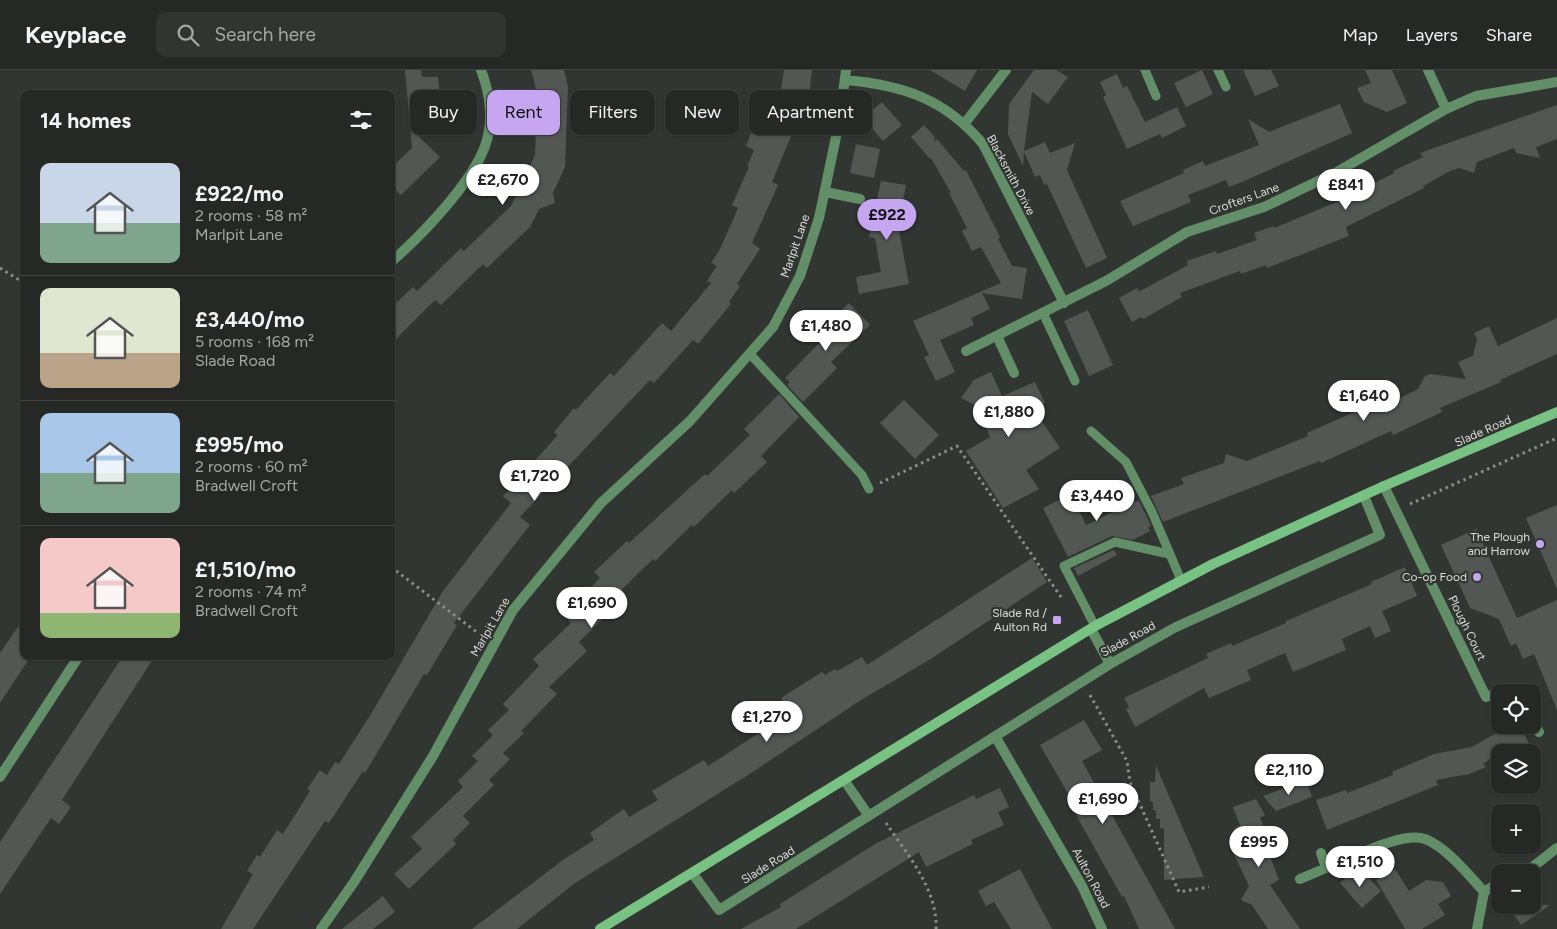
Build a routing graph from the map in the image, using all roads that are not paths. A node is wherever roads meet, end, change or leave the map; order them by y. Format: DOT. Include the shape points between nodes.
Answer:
graph roads {
  1 [pos="481,70"];
  2 [pos="1006,70"];
  3 [pos="1145,70"];
  4 [pos="1218,70"];
  5 [pos="1428,70"];
  6 [pos="846,75"];
  7 [pos="1557,82"];
  8 [pos="1226,88"];
  9 [pos="844,90"];
  10 [pos="1156,96"];
  11 [pos="1446,109"];
  12 [pos="965,123"];
  13 [pos="836,137"];
  14 [pos="825,192"];
  15 [pos="860,198"];
  16 [pos="395,258"];
  17 [pos="1064,303"];
  18 [pos="1043,313"];
  19 [pos="997,336"];
  20 [pos="966,351"];
  21 [pos="750,354"];
  22 [pos="1014,373"];
  23 [pos="1075,381"];
  24 [pos="1557,412"];
  25 [pos="1091,431"];
  26 [pos="1384,486"];
  27 [pos="868,489"];
  28 [pos="1364,496"];
  29 [pos="1169,554"];
  30 [pos="1182,580"];
  31 [pos="1093,628"];
  32 [pos="75,660"];
  33 [pos="1110,664"];
  34 [pos="1491,695"];
  35 [pos="995,736"];
  36 [pos="0,777"];
  37 [pos="844,780"];
  38 [pos="873,813"];
  39 [pos="1557,848"];
  40 [pos="1321,853"];
  41 [pos="1536,864"];
  42 [pos="1326,868"];
  43 [pos="692,874"];
  44 [pos="1300,880"];
  45 [pos="1491,888"];
  46 [pos="1484,892"];
  47 [pos="321,929"];
  48 [pos="600,929"];
  49 [pos="1102,929"];
  50 [pos="1477,929"];
  1 -- 16 [label="street" via="490,112 485,146 466,182"];
  2 -- 12 [label="street"];
  3 -- 10 [label="lane"];
  4 -- 8 [label="lane"];
  5 -- 11 [label="street"];
  6 -- 9 [label="street"];
  6 -- 12 [label="street, Blacksmith Drive" via="916,95 939,105"];
  7 -- 11 [label="street, Crofters Lane" via="1476,96"];
  11 -- 17 [label="street, Crofters Lane" via="1335,173 1264,207 1187,232"];
  12 -- 17 [label="street, Blacksmith Drive" via="983,144"];
  13 -- 14 [label="street, Marlpit Lane"];
  14 -- 15 [label="street"];
  14 -- 21 [label="street, Marlpit Lane" via="800,276 773,327"];
  17 -- 18 [label="street, Crofters Lane"];
  18 -- 19 [label="street, Crofters Lane"];
  18 -- 23 [label="lane"];
  19 -- 20 [label="street, Crofters Lane"];
  19 -- 22 [label="street"];
  21 -- 27 [label="lane" via="862,475"];
  21 -- 47 [label="street, Marlpit Lane" via="690,421 600,503 512,610 430,761"];
  24 -- 26 [label="main road, Slade Road"];
  25 -- 29 [label="lane" via="1126,462"];
  26 -- 28 [label="main road, Slade Road"];
  26 -- 34 [label="street, Plough Court" via="1486,697"];
  28 -- 30 [label="main road, Slade Road"];
  28 -- 33 [label="street, Slade Road" via="1380,535 1176,627"];
  29 -- 30 [label="lane"];
  29 -- 31 [label="lane" via="1115,542 1064,566"];
  30 -- 31 [label="main road, Slade Road"];
  31 -- 33 [label="street"];
  31 -- 37 [label="main road, Slade Road"];
  32 -- 36 [label="street"];
  33 -- 35 [label="street, Slade Road"];
  35 -- 38 [label="street, Slade Road"];
  35 -- 49 [label="street, Aulton Road" via="1077,878"];
  37 -- 38 [label="street"];
  37 -- 43 [label="main road, Slade Road"];
  38 -- 43 [label="street, Slade Road" via="719,910"];
  39 -- 41 [label="street"];
  40 -- 42 [label="street"];
  42 -- 44 [label="street"];
  42 -- 46 [label="street" via="1398,840 1425,839 1467,872"];
  43 -- 48 [label="main road, Slade Road"];
  45 -- 46 [label="street"];
  46 -- 50 [label="street"];
}
